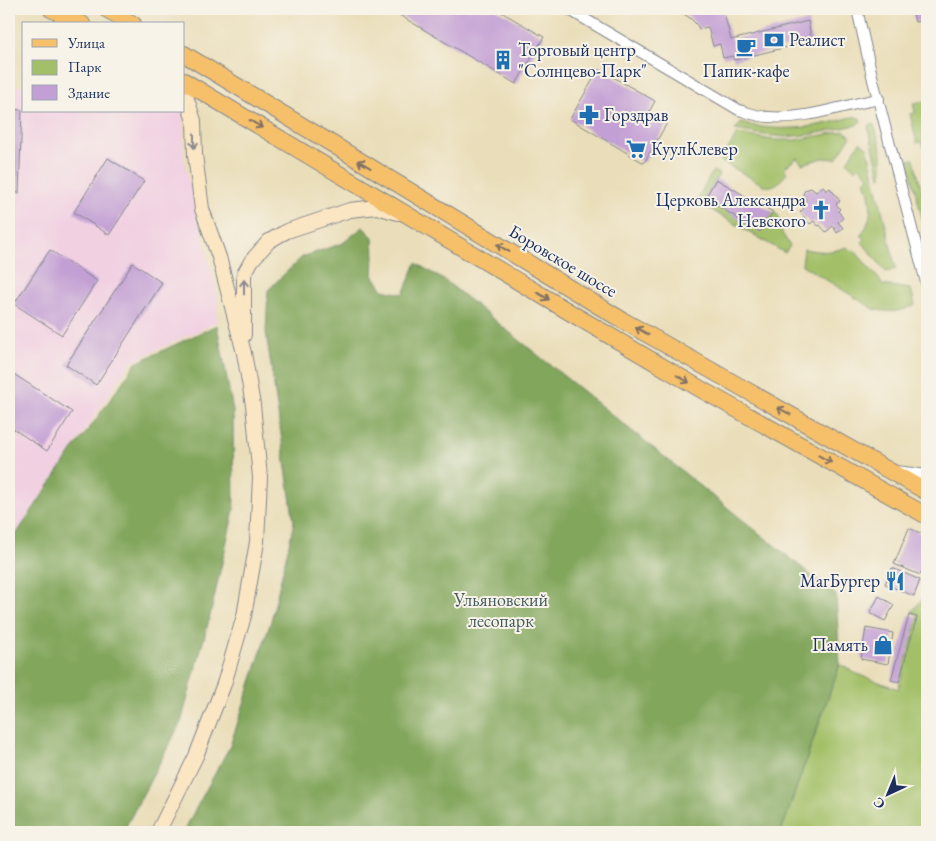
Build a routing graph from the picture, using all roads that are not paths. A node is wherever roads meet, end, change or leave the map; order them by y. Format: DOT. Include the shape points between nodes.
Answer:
graph roads {
  1 [pos="51,9"];
  2 [pos="106,9"];
  3 [pos="568,9"];
  4 [pos="857,9"];
  5 [pos="78,22"];
  6 [pos="129,22"];
  7 [pos="185,55"];
  8 [pos="185,82"];
  9 [pos="185,96"];
  10 [pos="879,98"];
  11 [pos="411,217"];
  12 [pos="927,286"];
  13 [pos="244,353"];
  14 [pos="889,470"];
  15 [pos="927,475"];
  16 [pos="927,492"];
  17 [pos="927,516"];
  18 [pos="158,832"];
  1 -- 5 [label="main road"];
  2 -- 6 [label="main road"];
  3 -- 10 [label="street" via="739,110 756,115 795,116"];
  4 -- 10 [label="street"];
  14 -- 7 [label="main road, Боровское шоссе, one-way" via="622,320"];
  8 -- 11 [label="main road, one-way"];
  9 -- 13 [label="street, one-way" via="194,121 194,155 202,209 219,257"];
  10 -- 12 [label="street"];
  13 -- 11 [label="street, one-way" via="244,274 269,241 287,231 350,210 377,207"];
  11 -- 17 [label="main road, one-way" via="704,391"];
  13 -- 18 [label="street" via="254,405 260,477 257,542 244,616 224,684 196,756"];
  14 -- 15 [label="street"];
  14 -- 16 [label="main road, Боровское шоссе"];
}
